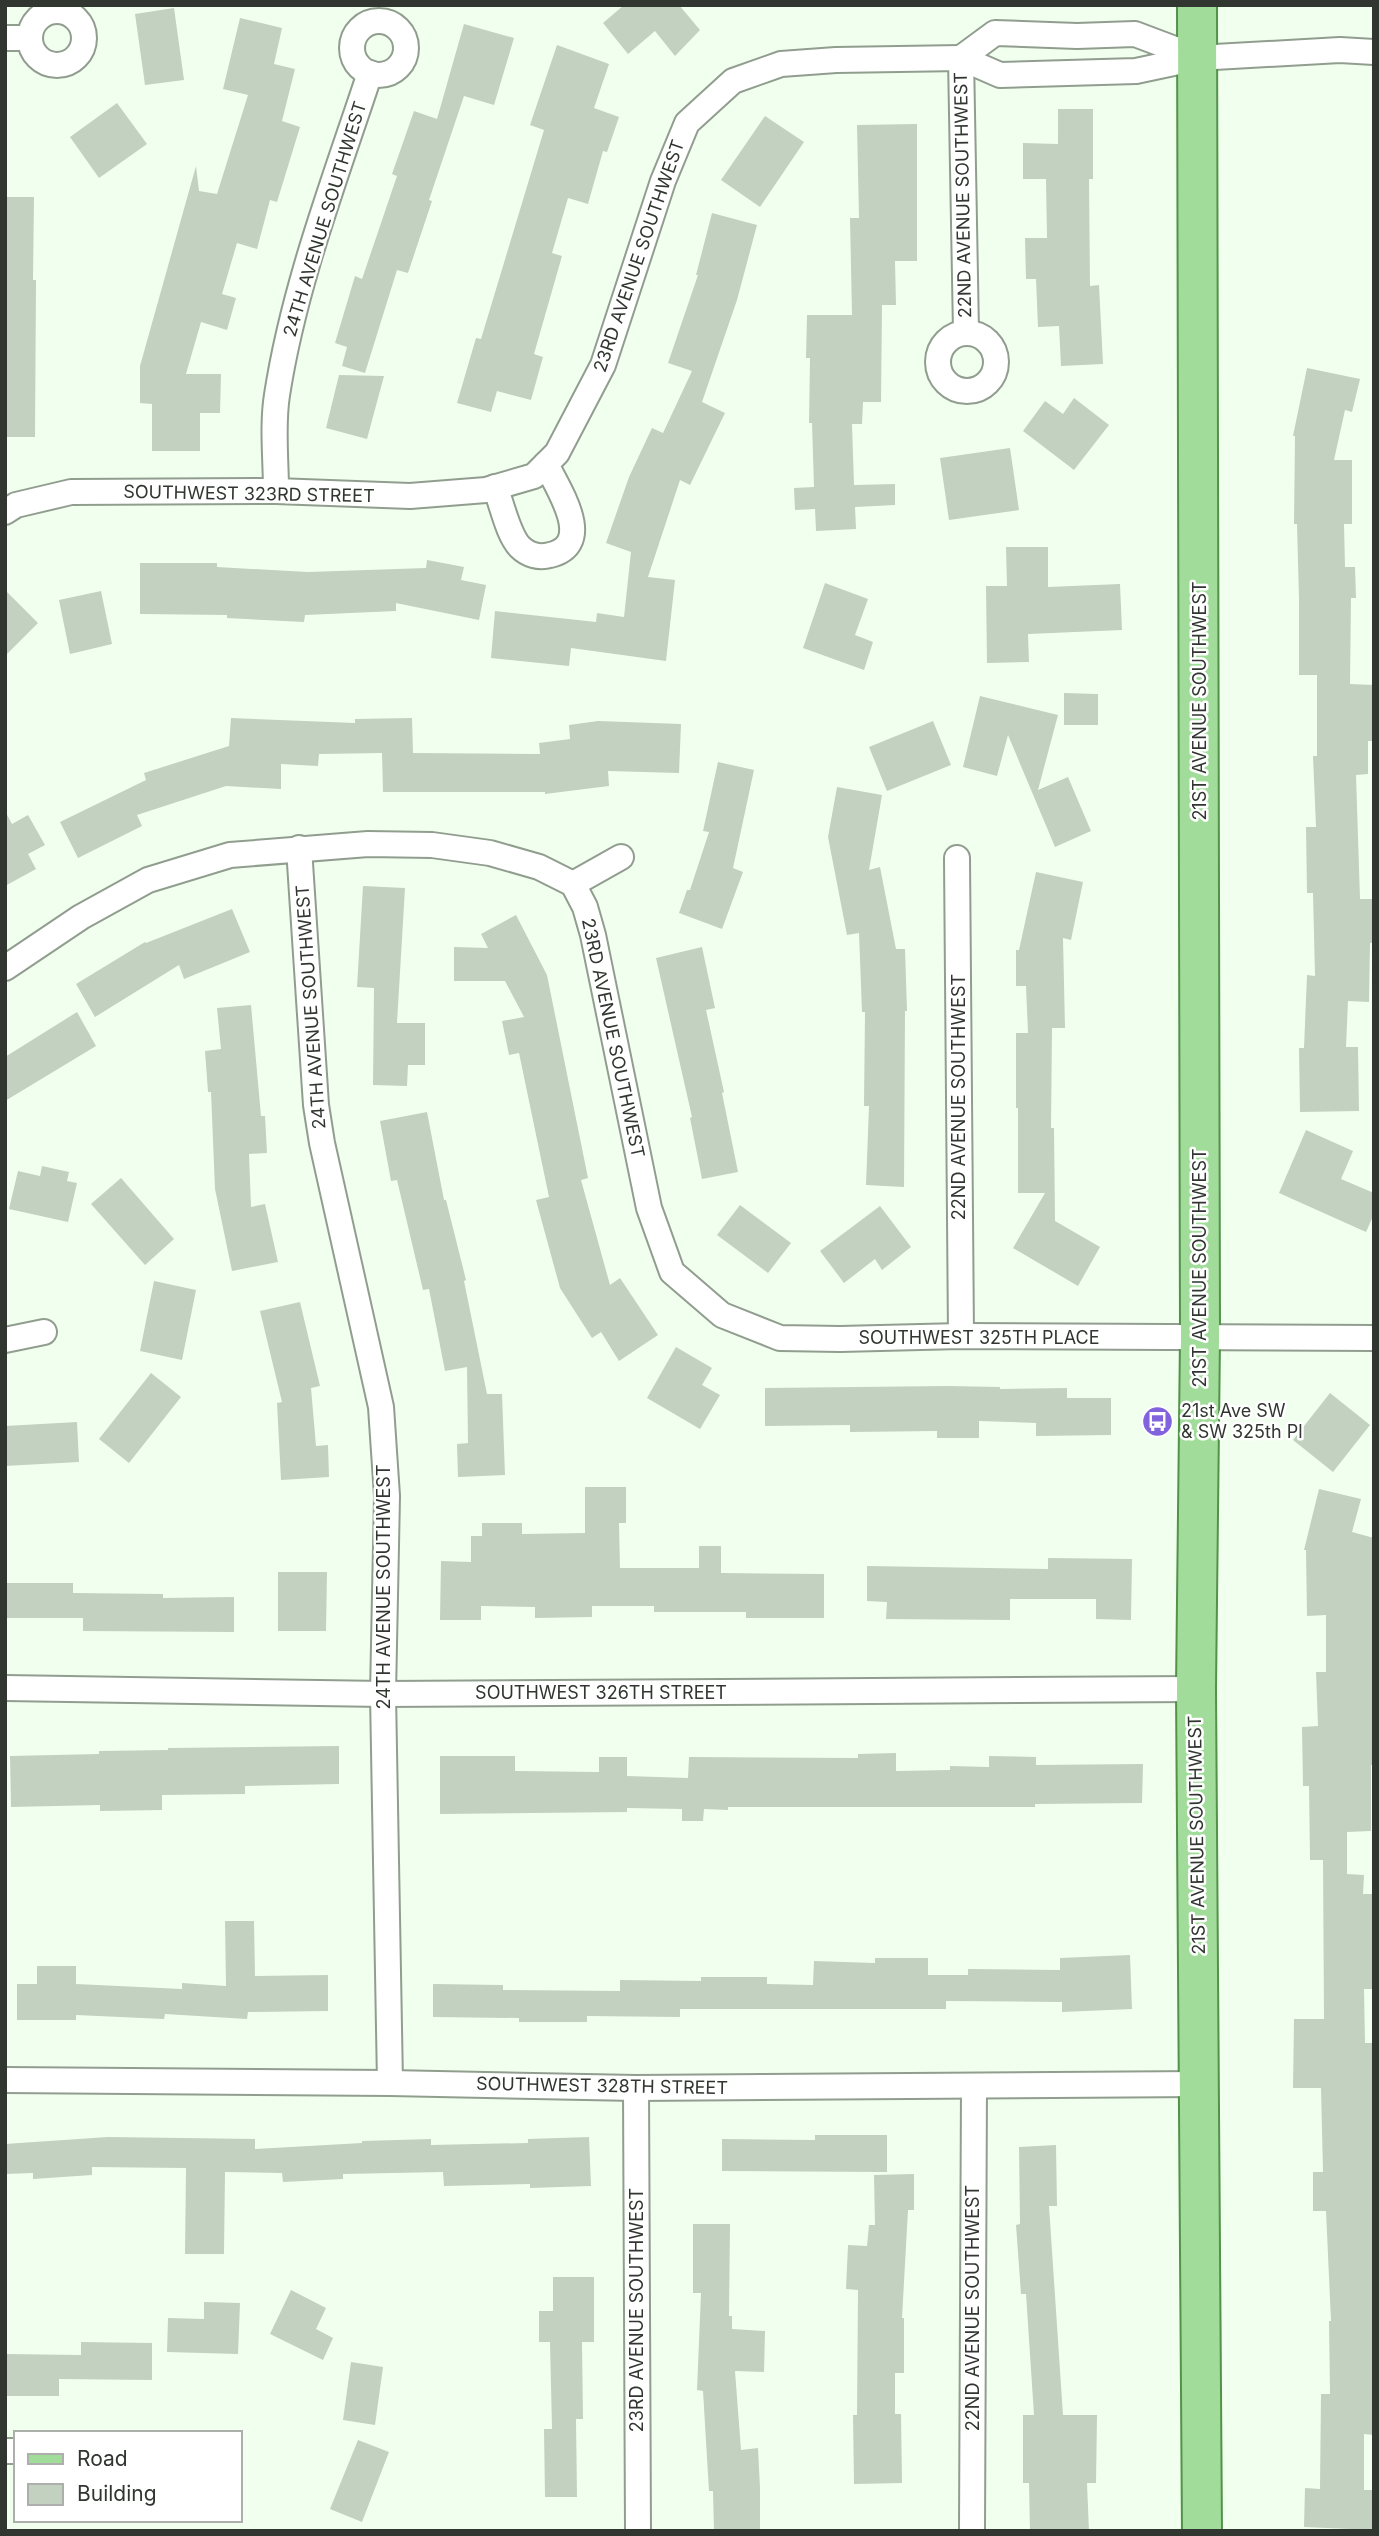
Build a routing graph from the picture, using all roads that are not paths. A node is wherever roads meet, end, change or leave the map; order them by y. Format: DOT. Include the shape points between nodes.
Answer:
graph roads {
  1 [pos="1197,5"];
  2 [pos="1374,52"];
  3 [pos="961,58"];
  4 [pos="1197,58"];
  5 [pos="370,73"];
  6 [pos="966,332"];
  7 [pos="540,470"];
  8 [pos="495,487"];
  9 [pos="276,491"];
  10 [pos="5,512"];
  11 [pos="299,848"];
  12 [pos="621,857"];
  13 [pos="957,858"];
  14 [pos="573,884"];
  15 [pos="5,968"];
  16 [pos="649,1208"];
  17 [pos="44,1332"];
  18 [pos="961,1336"];
  19 [pos="1200,1338"];
  20 [pos="1374,1338"];
  21 [pos="5,1340"];
  22 [pos="5,1688"];
  23 [pos="1196,1689"];
  24 [pos="383,1694"];
  25 [pos="5,2080"];
  26 [pos="390,2083"];
  27 [pos="1200,2084"];
  28 [pos="974,2086"];
  29 [pos="636,2088"];
  30 [pos="638,2531"];
  31 [pos="972,2531"];
  32 [pos="1202,2531"];
  1 -- 4 [label="main road, 21ST AVENUE SOUTHWEST"];
  2 -- 4 [label="street"];
  3 -- 4 [label="street" via="1000,75 1136,71"];
  3 -- 4 [label="street" via="995,33 1135,34"];
  3 -- 6 [label="street, 22ND AVENUE SOUTHWEST"];
  3 -- 7 [label="street, 23RD AVENUE SOUTHWEST" via="781,64 733,82 687,123 663,181 603,365 557,453"];
  4 -- 19 [label="main road, 21ST AVENUE SOUTHWEST"];
  5 -- 9 [label="street, 24TH AVENUE SOUTHWEST" via="291,320 276,398"];
  7 -- 8 [label="street, SOUTHWEST 323RD STREET"];
  7 -- 8 [label="street" via="573,521 569,542 552,555 531,555 515,541"];
  8 -- 9 [label="street, SOUTHWEST 323RD STREET" via="410,496"];
  9 -- 10 [label="street, SOUTHWEST 323RD STREET" via="71,492 16,505"];
  11 -- 14 [label="street" via="432,845 490,853 539,867"];
  11 -- 15 [label="street" via="230,855 148,880 81,917"];
  11 -- 24 [label="street, 24TH AVENUE SOUTHWEST" via="320,1130 381,1407 387,1496"];
  12 -- 14 [label="street"];
  13 -- 18 [label="street, 22ND AVENUE SOUTHWEST"];
  14 -- 16 [label="street, 23RD AVENUE SOUTHWEST" via="593,935"];
  16 -- 18 [label="street, SOUTHWEST 325TH PLACE" via="672,1272 722,1315 780,1338"];
  17 -- 21 [label="street"];
  18 -- 19 [label="street, SOUTHWEST 325TH PLACE"];
  19 -- 20 [label="street, SOUTHWEST 325TH PLACE"];
  19 -- 23 [label="main road, 21ST AVENUE SOUTHWEST"];
  22 -- 24 [label="street, SOUTHWEST 326TH STREET"];
  23 -- 24 [label="street, SOUTHWEST 326TH STREET"];
  23 -- 27 [label="main road, 21ST AVENUE SOUTHWEST"];
  24 -- 26 [label="street, 24TH AVENUE SOUTHWEST"];
  25 -- 26 [label="street, SOUTHWEST 328TH STREET"];
  26 -- 29 [label="street, SOUTHWEST 328TH STREET"];
  27 -- 28 [label="street, SOUTHWEST 328TH STREET"];
  27 -- 32 [label="main road, 21ST AVENUE SOUTHWEST"];
  28 -- 29 [label="street, SOUTHWEST 328TH STREET"];
  28 -- 31 [label="street, 22ND AVENUE SOUTHWEST"];
  29 -- 30 [label="street, 23RD AVENUE SOUTHWEST"];
}
